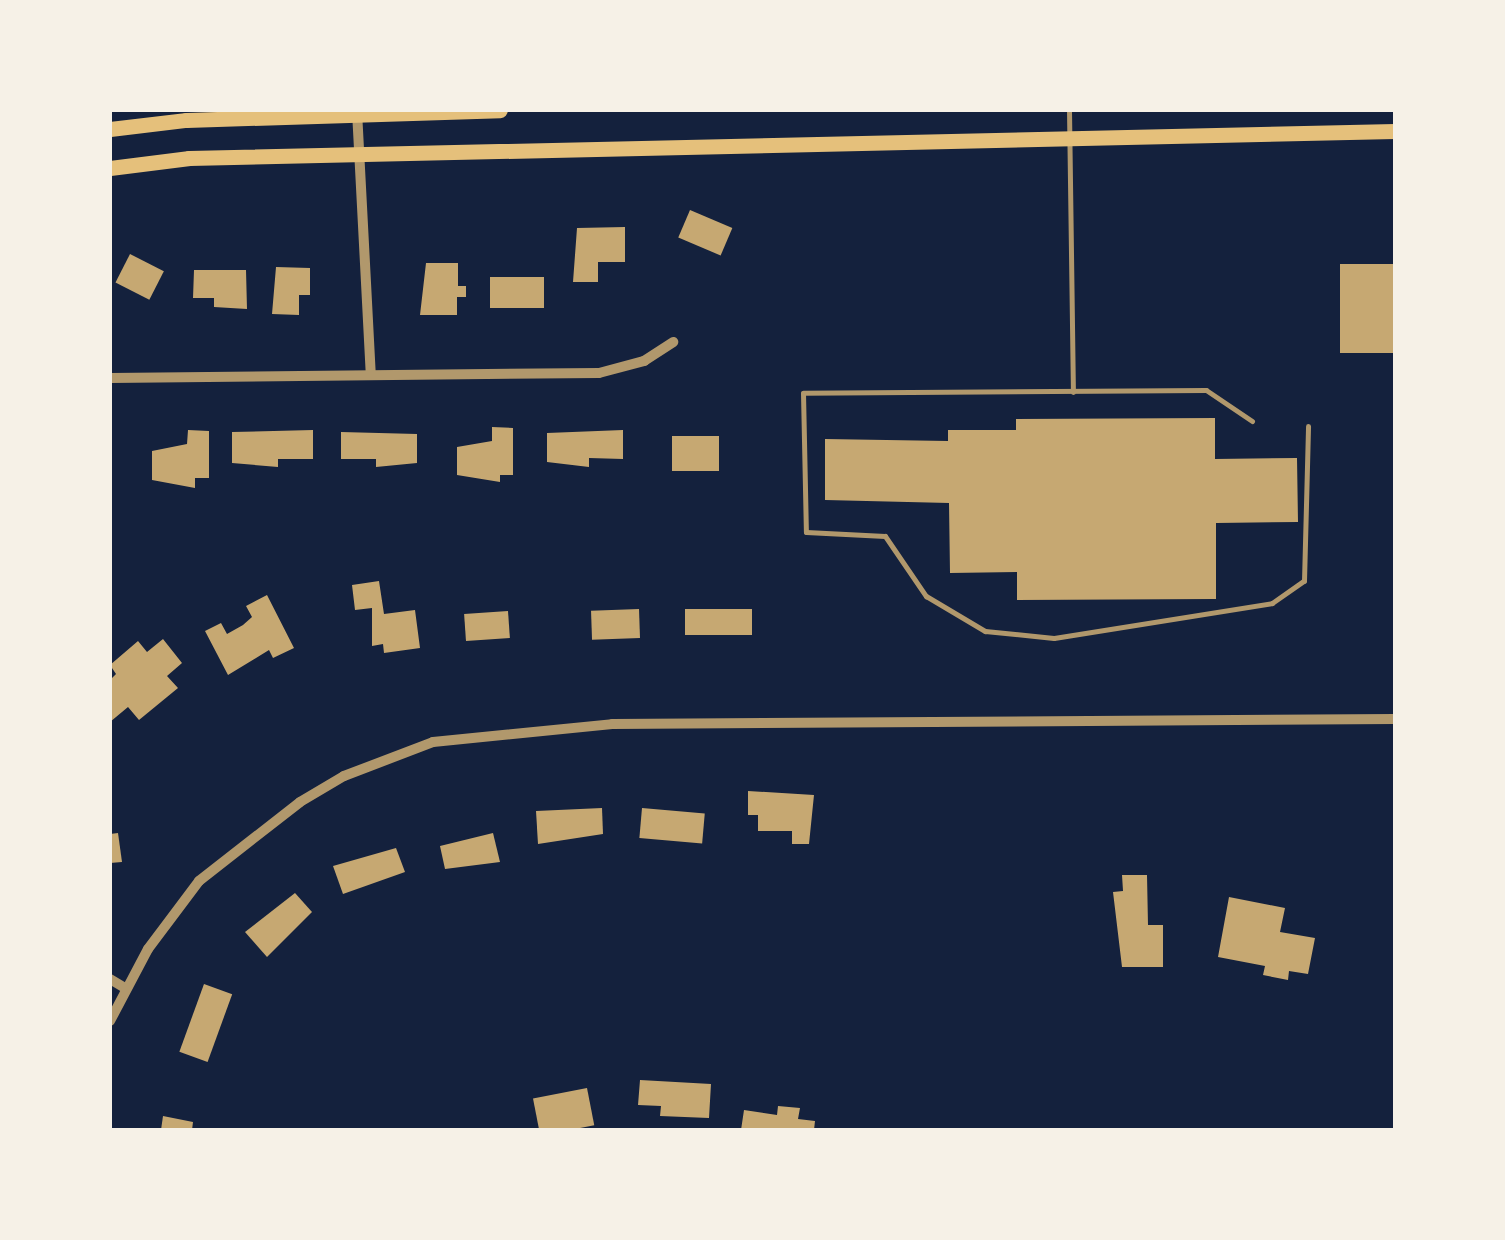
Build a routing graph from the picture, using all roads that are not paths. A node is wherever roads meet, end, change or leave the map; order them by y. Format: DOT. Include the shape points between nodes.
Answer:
graph roads {
  1 [pos="500,110"];
  2 [pos="1069,110"];
  3 [pos="357,113"];
  4 [pos="110,129"];
  5 [pos="1395,131"];
  6 [pos="1071,135"];
  7 [pos="358,154"];
  8 [pos="110,168"];
  9 [pos="674,342"];
  10 [pos="371,375"];
  11 [pos="110,378"];
  12 [pos="1074,392"];
  13 [pos="1252,422"];
  14 [pos="1308,426"];
  15 [pos="1395,719"];
  16 [pos="110,979"];
  17 [pos="126,988"];
  18 [pos="110,1022"];
  1 -- 3 [label="main road"];
  2 -- 6 [label="lane"];
  3 -- 4 [label="main road"];
  3 -- 7 [label="street"];
  5 -- 6 [label="main road"];
  6 -- 7 [label="main road"];
  6 -- 12 [label="lane"];
  7 -- 8 [label="main road" via="189,158"];
  7 -- 10 [label="street"];
  9 -- 10 [label="street" via="644,362 600,373"];
  10 -- 11 [label="street"];
  12 -- 13 [label="lane" via="1206,390"];
  12 -- 14 [label="lane" via="804,393 806,532 885,536 926,596 985,631 1054,638 1272,603 1304,581"];
  15 -- 17 [label="street" via="612,724 433,742 344,776 248,840 172,914"];
  16 -- 17 [label="street"];
  17 -- 18 [label="street"];
}
